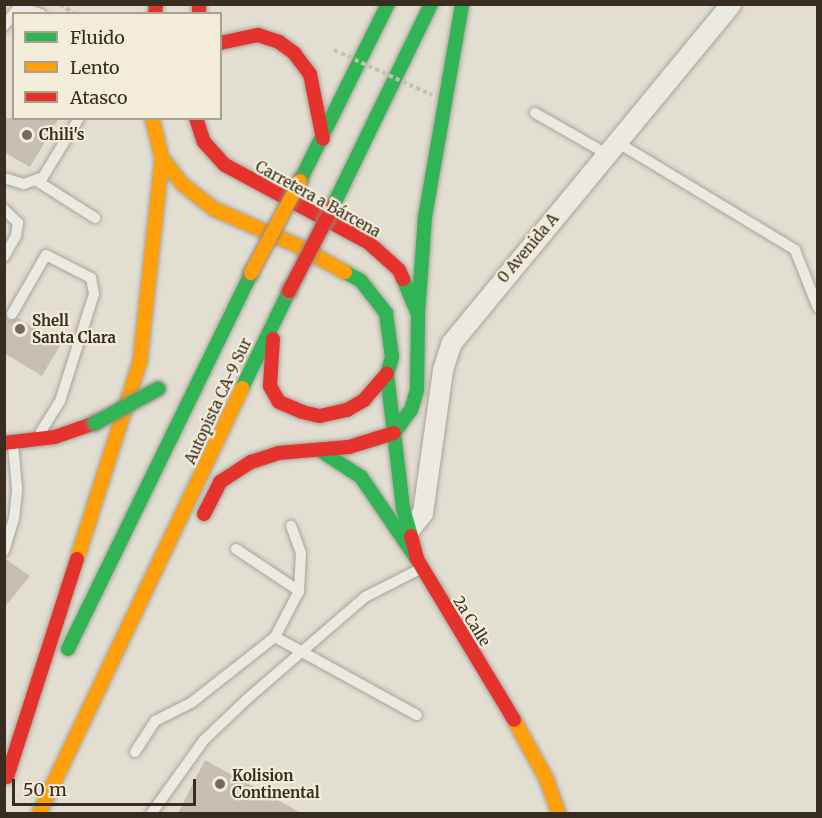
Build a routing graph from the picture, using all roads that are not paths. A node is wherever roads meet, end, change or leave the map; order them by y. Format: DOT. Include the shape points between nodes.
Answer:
graph roads {
  1 [pos="388,4"];
  2 [pos="431,4"];
  3 [pos="462,4"];
  4 [pos="732,4"];
  5 [pos="15,12"];
  6 [pos="35,12"];
  7 [pos="222,42"];
  8 [pos="535,113"];
  9 [pos="78,120"];
  10 [pos="152,120"];
  11 [pos="197,120"];
  12 [pos="323,139"];
  13 [pos="612,148"];
  14 [pos="162,158"];
  15 [pos="4,178"];
  16 [pos="37,181"];
  17 [pos="4,209"];
  18 [pos="95,218"];
  19 [pos="4,257"];
  20 [pos="818,308"];
  21 [pos="278,311"];
  22 [pos="12,314"];
  23 [pos="418,314"];
  24 [pos="225,322"];
  25 [pos="186,367"];
  26 [pos="387,374"];
  27 [pos="163,386"];
  28 [pos="394,433"];
  29 [pos="36,440"];
  30 [pos="9,443"];
  31 [pos="321,451"];
  32 [pos="291,526"];
  33 [pos="409,531"];
  34 [pos="196,532"];
  35 [pos="236,549"];
  36 [pos="4,551"];
  37 [pos="418,564"];
  38 [pos="162,589"];
  39 [pos="300,591"];
  40 [pos="132,622"];
  41 [pos="275,637"];
  42 [pos="302,652"];
  43 [pos="64,658"];
  44 [pos="54,680"];
  45 [pos="417,715"];
  46 [pos="135,752"];
  47 [pos="6,780"];
  48 [pos="39,813"];
  49 [pos="151,813"];
  50 [pos="559,813"];
  1 -- 12 [label="main road, Autopista CA-9 Sur"];
  2 -- 21 [label="main road, Autopista CA-9 Sur, bridge"];
  3 -- 23 [label="main road" via="425,217"];
  4 -- 13 [label="street, 0 Avenida A"];
  5 -- 6 [label="lane" via="19,7"];
  7 -- 12 [label="main road" via="258,35 294,52 310,74"];
  8 -- 13 [label="lane"];
  9 -- 16 [label="lane" via="52,167"];
  10 -- 14 [label="main road"];
  11 -- 23 [label="main road, Carretera a Bárcena" via="204,142 225,165 369,243 399,270"];
  12 -- 24 [label="main road, Autopista CA-9 Sur, bridge"];
  13 -- 20 [label="lane" via="795,249"];
  13 -- 33 [label="street, 0 Avenida A" via="452,343 442,370 423,513"];
  14 -- 26 [label="main road" via="183,184 213,209 296,245 360,281 386,313 392,357"];
  14 -- 47 [label="main road" via="140,361"];
  15 -- 16 [label="lane" via="17,183"];
  16 -- 18 [label="lane"];
  17 -- 19 [label="lane" via="18,223 16,236"];
  21 -- 26 [label="main road" via="269,366 270,386 279,402 320,416 346,410 364,400"];
  21 -- 40 [label="main road, Autopista CA-9 Sur"];
  22 -- 29 [label="lane" via="46,255 91,278 94,294 60,401"];
  23 -- 28 [label="main road" via="417,390 411,410"];
  24 -- 25 [label="main road"];
  24 -- 43 [label="main road, Autopista CA-9 Sur"];
  26 -- 28 [label="main road, 2a Calle"];
  27 -- 29 [label="main road, bridge" via="95,423"];
  28 -- 31 [label="main road"];
  28 -- 33 [label="main road, 2a Calle"];
  29 -- 30 [label="main road"];
  30 -- 36 [label="lane" via="15,509"];
  31 -- 34 [label="main road" via="278,453 230,473 214,491"];
  31 -- 37 [label="main road" via="361,477"];
  32 -- 39 [label="lane" via="301,553"];
  33 -- 37 [label="main road, 2a Calle"];
  35 -- 39 [label="lane"];
  37 -- 42 [label="lane" via="365,597"];
  37 -- 50 [label="main road, 2a Calle" via="512,717 546,778"];
  38 -- 40 [label="main road"];
  39 -- 41 [label="lane"];
  40 -- 48 [label="main road, Autopista CA-9 Sur"];
  41 -- 42 [label="lane"];
  41 -- 46 [label="lane" via="191,703 155,721"];
  42 -- 45 [label="lane"];
  42 -- 49 [label="lane" via="204,740"];
  44 -- 47 [label="main road"];
}
